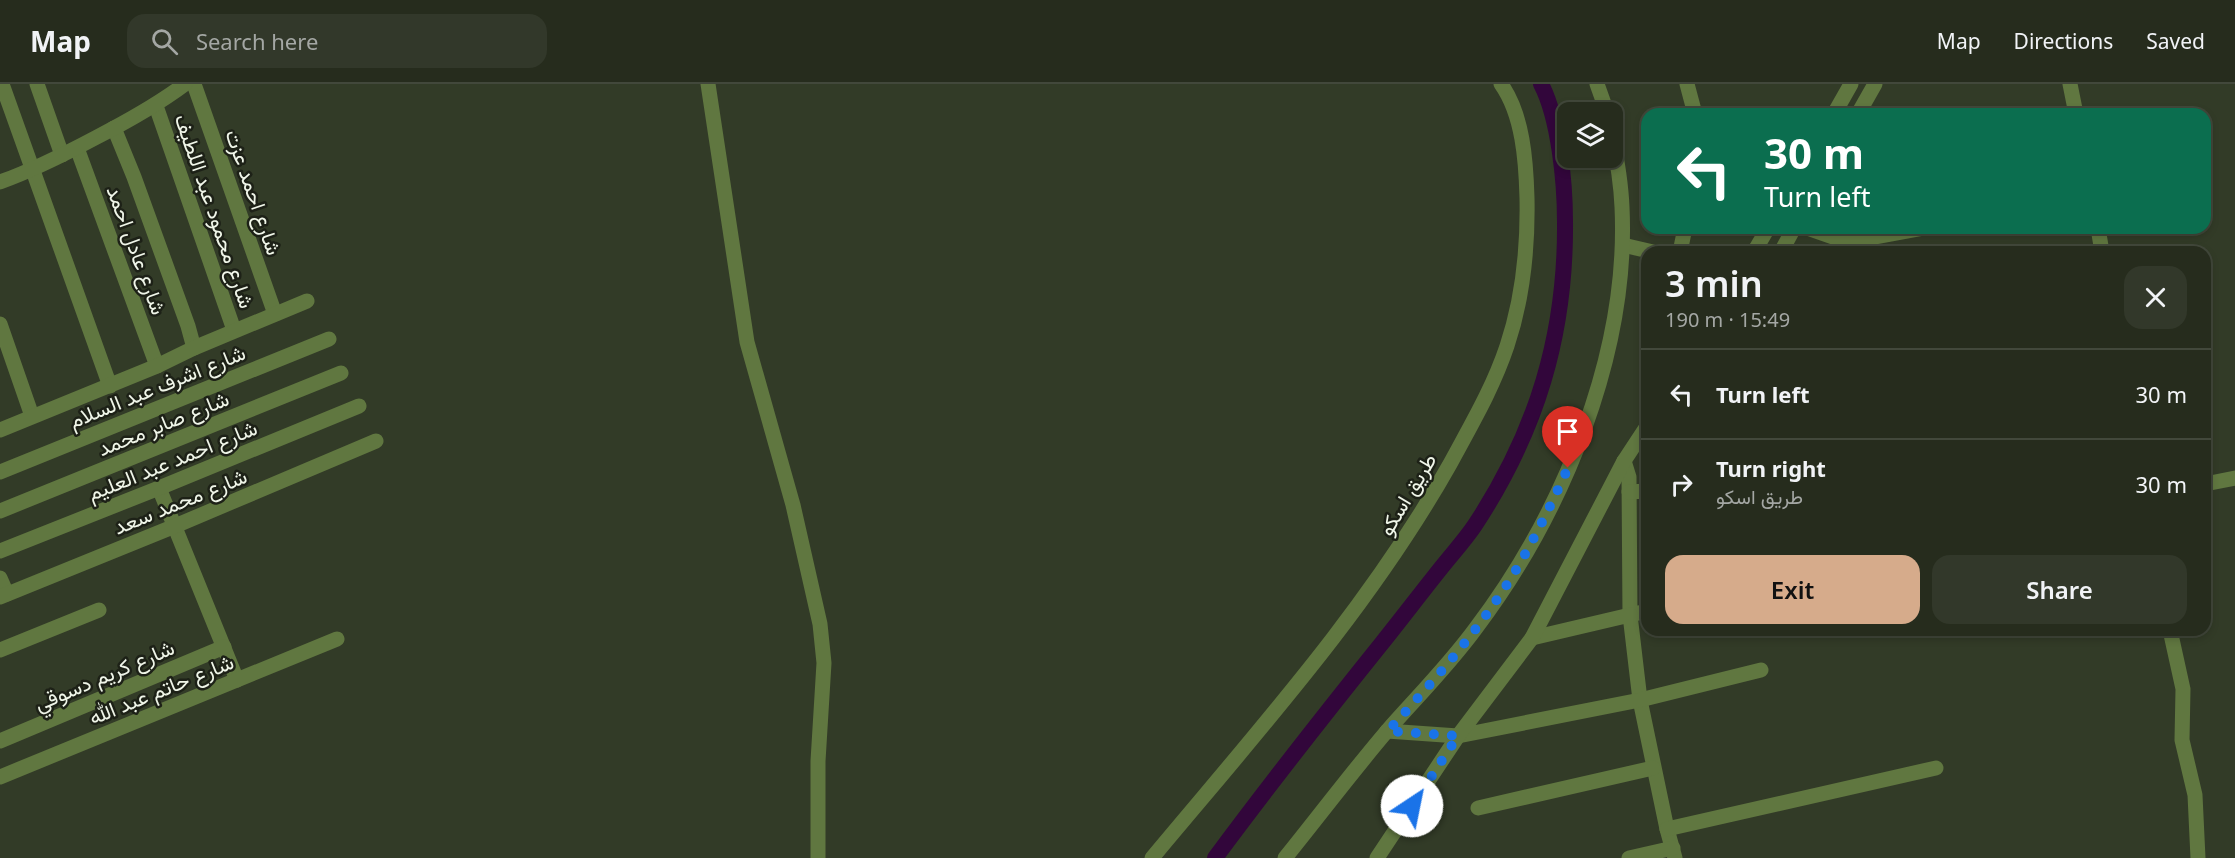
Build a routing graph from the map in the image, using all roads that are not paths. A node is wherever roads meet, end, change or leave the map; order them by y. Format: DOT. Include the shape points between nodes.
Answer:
graph roads {
  1 [pos="2,84"];
  2 [pos="37,84"];
  3 [pos="185,84"];
  4 [pos="194,84"];
  5 [pos="708,84"];
  6 [pos="1501,84"];
  7 [pos="1598,84"];
  8 [pos="1687,84"];
  9 [pos="1876,84"];
  10 [pos="2070,84"];
  11 [pos="1850,86"];
  12 [pos="1603,102"];
  13 [pos="156,106"];
  14 [pos="1693,108"];
  15 [pos="1837,108"];
  16 [pos="1862,108"];
  17 [pos="2075,108"];
  18 [pos="114,128"];
  19 [pos="77,148"];
  20 [pos="62,155"];
  21 [pos="1619,168"];
  22 [pos="33,171"];
  23 [pos="0,182"];
  24 [pos="1824,234"];
  25 [pos="1890,234"];
  26 [pos="1623,246"];
  27 [pos="1641,250"];
  28 [pos="307,301"];
  29 [pos="275,314"];
  30 [pos="0,324"];
  31 [pos="234,330"];
  32 [pos="329,339"];
  33 [pos="194,348"];
  34 [pos="157,366"];
  35 [pos="341,373"];
  36 [pos="110,386"];
  37 [pos="358,406"];
  38 [pos="32,416"];
  39 [pos="0,430"];
  40 [pos="1641,435"];
  41 [pos="376,441"];
  42 [pos="1624,461"];
  43 [pos="0,472"];
  44 [pos="2235,478"];
  45 [pos="2211,483"];
  46 [pos="159,488"];
  47 [pos="1641,491"];
  48 [pos="1629,492"];
  49 [pos="0,511"];
  50 [pos="175,526"];
  51 [pos="0,551"];
  52 [pos="0,578"];
  53 [pos="3,596"];
  54 [pos="99,610"];
  55 [pos="1641,612"];
  56 [pos="1630,615"];
  57 [pos="2171,636"];
  58 [pos="1532,638"];
  59 [pos="337,639"];
  60 [pos="224,647"];
  61 [pos="0,650"];
  62 [pos="1761,670"];
  63 [pos="237,680"];
  64 [pos="1640,700"];
  65 [pos="1388,731"];
  66 [pos="1458,736"];
  67 [pos="0,741"];
  68 [pos="1653,768"];
  69 [pos="1936,768"];
  70 [pos="0,777"];
  71 [pos="1478,808"];
  72 [pos="1667,829"];
  73 [pos="1674,853"];
  74 [pos="819,858"];
  75 [pos="1152,858"];
  76 [pos="1285,858"];
  77 [pos="1377,858"];
  78 [pos="1629,858"];
  79 [pos="2198,858"];
  1 -- 22 [label="street"];
  2 -- 20 [label="street"];
  3 -- 13 [label="street"];
  4 -- 29 [label="street, شارع احمد عزت"];
  5 -- 74 [label="street" via="747,342 793,505 820,624 824,663 818,772"];
  6 -- 75 [label="street, طريق اسكو" via="1512,105 1522,146 1527,231 1513,322 1486,398 1430,499 1365,597"];
  7 -- 12 [label="street"];
  8 -- 14 [label="street"];
  9 -- 11 [label="street"];
  9 -- 16 [label="street"];
  10 -- 17 [label="street"];
  11 -- 15 [label="street"];
  13 -- 18 [label="street"];
  13 -- 31 [label="street, شارع محمود عبد اللطيف"];
  18 -- 19 [label="street"];
  18 -- 33 [label="street"];
  19 -- 20 [label="street"];
  19 -- 34 [label="street, شارع عادل احمد"];
  20 -- 22 [label="street"];
  21 -- 26 [label="street"];
  22 -- 23 [label="street"];
  22 -- 36 [label="street"];
  24 -- 25 [label="street" via="1847,242"];
  26 -- 27 [label="street"];
  26 -- 65 [label="street" via="1619,291 1599,381 1549,510 1504,590 1449,664"];
  28 -- 29 [label="street"];
  29 -- 31 [label="street"];
  30 -- 38 [label="street"];
  31 -- 33 [label="street"];
  32 -- 43 [label="street, شارع اشرف عبد السلام"];
  33 -- 34 [label="street"];
  34 -- 36 [label="street"];
  35 -- 49 [label="street, شارع صابر محمد"];
  36 -- 38 [label="street"];
  37 -- 46 [label="street, شارع احمد عبد العليم"];
  38 -- 39 [label="street"];
  40 -- 42 [label="street"];
  41 -- 50 [label="street, شارع محمد سعد"];
  42 -- 48 [label="street"];
  42 -- 58 [label="street"];
  44 -- 45 [label="street"];
  46 -- 50 [label="street"];
  46 -- 51 [label="street, شارع احمد عبد العليم"];
  47 -- 48 [label="street"];
  48 -- 56 [label="street"];
  50 -- 53 [label="street, شارع محمد سعد"];
  50 -- 60 [label="street"];
  52 -- 53 [label="street"];
  54 -- 61 [label="street"];
  55 -- 56 [label="street"];
  56 -- 58 [label="street"];
  56 -- 64 [label="street"];
  57 -- 79 [label="street" via="2183,689 2182,740 2193,785"];
  58 -- 66 [label="street"];
  59 -- 63 [label="street, شارع حاتم عبد الله"];
  60 -- 63 [label="street"];
  60 -- 67 [label="street, شارع كريم دسوقي"];
  62 -- 64 [label="street"];
  63 -- 70 [label="street, شارع حاتم عبد الله"];
  64 -- 66 [label="street"];
  64 -- 68 [label="street"];
  65 -- 66 [label="street"];
  65 -- 76 [label="street"];
  66 -- 77 [label="street"];
  68 -- 71 [label="street"];
  68 -- 72 [label="street"];
  69 -- 72 [label="street"];
  72 -- 73 [label="street"];
  73 -- 78 [label="street"];
}
